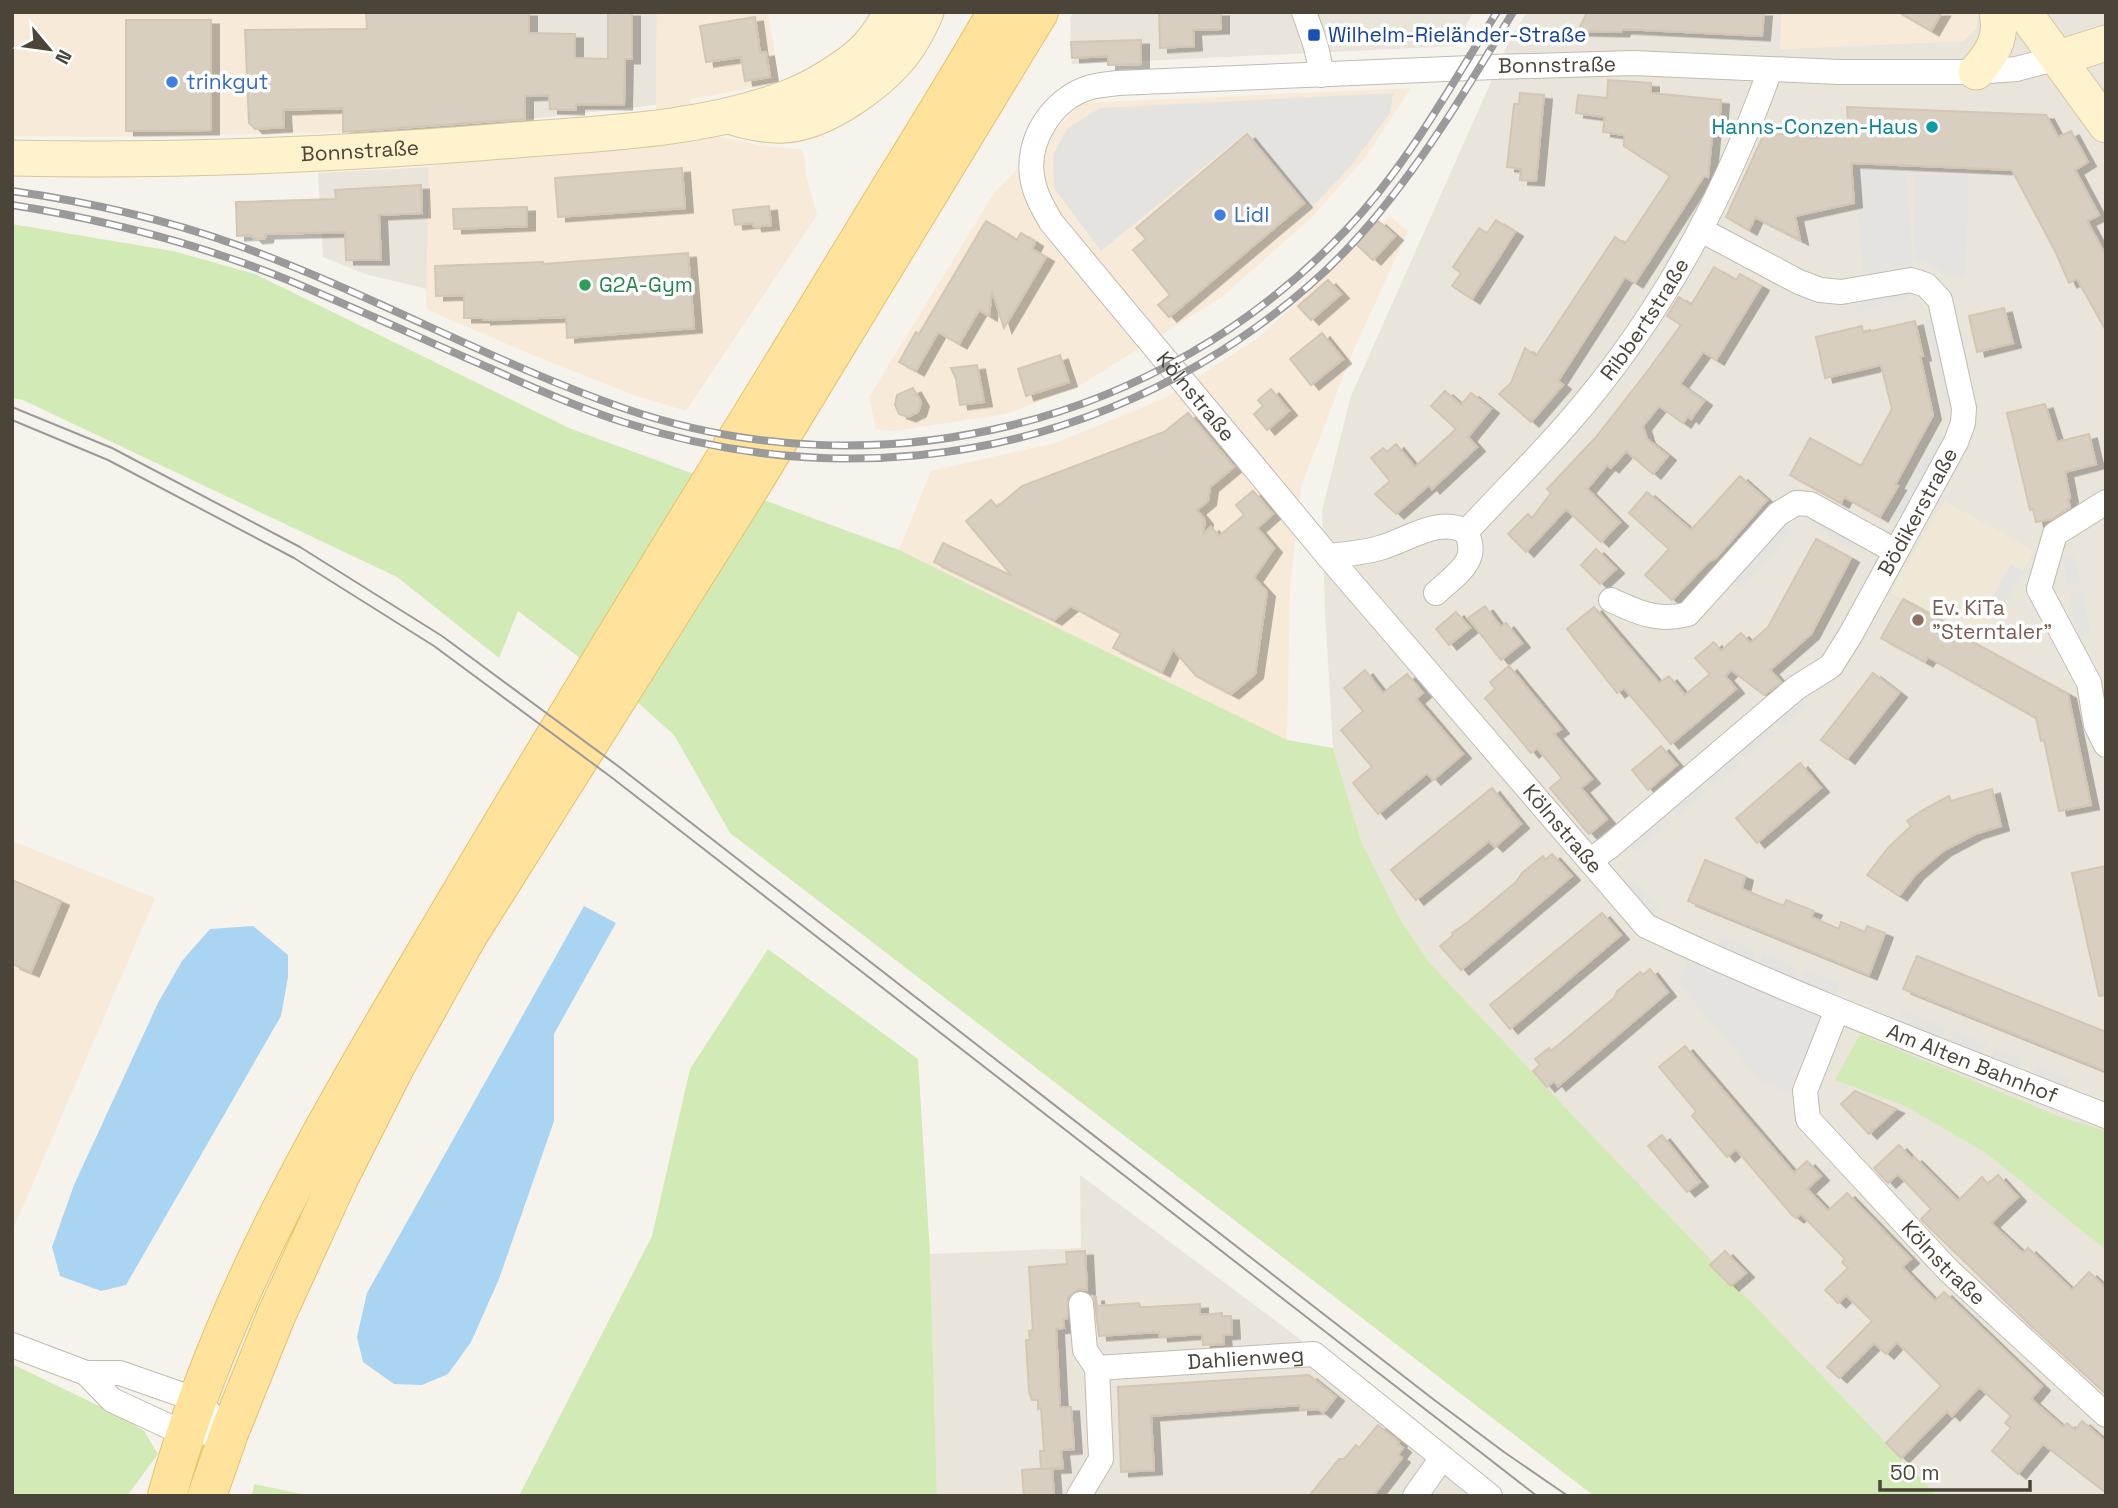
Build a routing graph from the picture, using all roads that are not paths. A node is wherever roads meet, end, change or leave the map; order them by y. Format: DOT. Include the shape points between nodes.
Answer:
graph roads {
  1 [pos="892,12"];
  2 [pos="926,12"];
  3 [pos="997,12"];
  4 [pos="1039,12"];
  5 [pos="1304,12"];
  6 [pos="1997,12"];
  7 [pos="2024,12"];
  8 [pos="2106,43"];
  9 [pos="2060,58"];
  10 [pos="1770,70"];
  11 [pos="1976,72"];
  12 [pos="1321,75"];
  13 [pos="716,117"];
  14 [pos="2106,125"];
  15 [pos="1033,147"];
  16 [pos="12,158"];
  17 [pos="1701,230"];
  18 [pos="2106,502"];
  19 [pos="1466,532"];
  20 [pos="1895,551"];
  21 [pos="1328,556"];
  22 [pos="1436,593"];
  23 [pos="1611,600"];
  24 [pos="2106,745"];
  25 [pos="1591,860"];
  26 [pos="1837,1010"];
  27 [pos="2106,1116"];
  28 [pos="1081,1304"];
  29 [pos="12,1345"];
  30 [pos="1097,1368"];
  31 [pos="86,1373"];
  32 [pos="2106,1415"];
  33 [pos="191,1417"];
  34 [pos="229,1433"];
  35 [pos="1442,1458"];
  36 [pos="167,1496"];
  37 [pos="207,1496"];
  38 [pos="1079,1496"];
  39 [pos="1415,1496"];
  40 [pos="1490,1496"];
  1 -- 13 [label="main road, Bonnstraße" via="867,48 847,64 788,98"];
  2 -- 13 [label="main road" via="907,47 889,66 864,89 813,119 785,125"];
  3 -- 33 [label="main road" via="372,1044 292,1188 227,1323"];
  4 -- 34 [label="main road" via="752,484 467,937 339,1178"];
  5 -- 12 [label="street" via="1320,56"];
  6 -- 11 [label="main road" via="1998,34 1992,54"];
  7 -- 9 [label="main road"];
  8 -- 9 [label="main road, Bonnstraße"];
  9 -- 11 [label="street, Bonnstraße" via="2016,69"];
  9 -- 14 [label="main road"];
  10 -- 11 [label="street, Bonnstraße"];
  10 -- 12 [label="street, Bonnstraße" via="1633,63"];
  10 -- 17 [label="street, Ribbertstraße"];
  12 -- 15 [label="street, Bonnstraße" via="1089,87 1054,110"];
  13 -- 16 [label="main road, Bonnstraße" via="584,135 360,152 211,159"];
  15 -- 21 [label="street, Kölnstraße" via="1032,182 1051,222"];
  17 -- 19 [label="street, Ribbertstraße" via="1630,344 1568,423"];
  17 -- 20 [label="street, Bödikerstraße" via="1820,290 1841,292 1911,280 1926,285 1940,300 1964,408 1963,423"];
  18 -- 24 [label="street" via="2054,534 2039,589 2089,682 2096,725"];
  19 -- 21 [label="street" via="1443,525 1382,547"];
  19 -- 22 [label="street" via="1471,556"];
  20 -- 23 [label="street" via="1810,504 1796,503 1778,514 1688,614 1671,618 1640,614"];
  20 -- 25 [label="street, Bödikerstraße" via="1831,666 1796,688"];
  21 -- 25 [label="street, Kölnstraße"];
  25 -- 26 [label="street, Kölnstraße" via="1646,926"];
  26 -- 27 [label="street, Am Alten Bahnhof"];
  26 -- 32 [label="street, Kölnstraße" via="1805,1091 1808,1119 1948,1270"];
  28 -- 30 [label="street" via="1085,1350"];
  29 -- 31 [label="street"];
  30 -- 35 [label="street, Dahlienweg" via="1314,1354"];
  30 -- 38 [label="street" via="1101,1459"];
  31 -- 33 [label="street" via="120,1373"];
  31 -- 33 [label="street" via="112,1400"];
  33 -- 34 [label="street"];
  33 -- 34 [label="street"];
  33 -- 36 [label="main road"];
  34 -- 37 [label="main road"];
  35 -- 39 [label="street"];
  35 -- 40 [label="street, Dahlienweg"];
}
